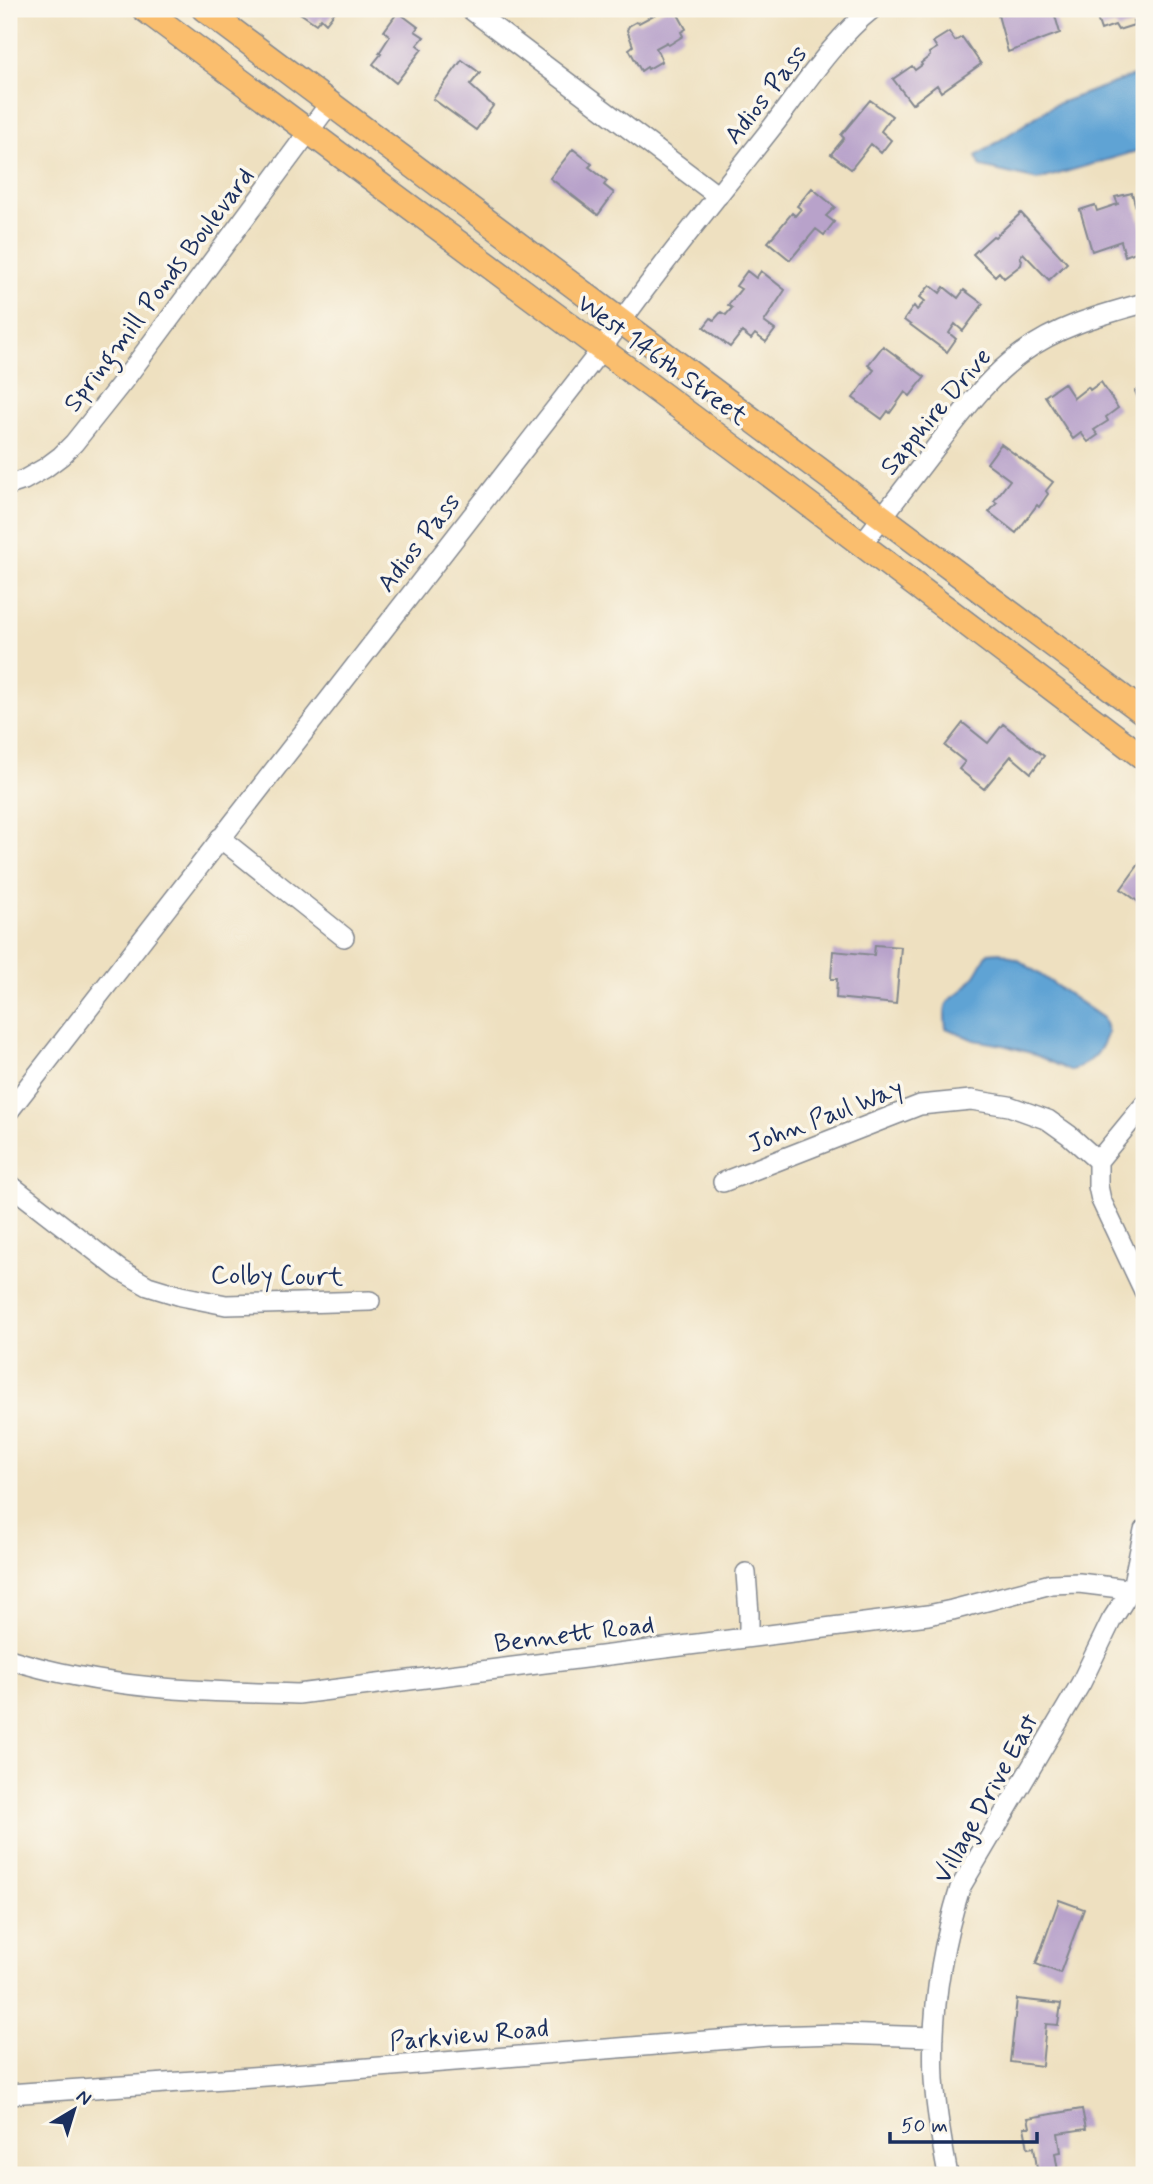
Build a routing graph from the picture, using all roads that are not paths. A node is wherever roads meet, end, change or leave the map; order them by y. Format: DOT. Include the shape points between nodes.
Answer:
graph roads {
  1 [pos="145,9"];
  2 [pos="204,9"];
  3 [pos="470,9"];
  4 [pos="872,9"];
  5 [pos="330,103"];
  6 [pos="309,132"];
  7 [pos="718,196"];
  8 [pos="1144,303"];
  9 [pos="621,321"];
  10 [pos="601,351"];
  11 [pos="9,485"];
  12 [pos="882,517"];
  13 [pos="861,545"];
  14 [pos="1144,713"];
  15 [pos="1144,758"];
  16 [pos="220,838"];
  17 [pos="344,937"];
  18 [pos="1144,1105"];
  19 [pos="9,1111"];
  20 [pos="1098,1161"];
  21 [pos="723,1182"];
  22 [pos="9,1184"];
  23 [pos="1144,1292"];
  24 [pos="370,1301"];
  25 [pos="1144,1530"];
  26 [pos="746,1573"];
  27 [pos="1138,1590"];
  28 [pos="749,1637"];
  29 [pos="9,1659"];
  30 [pos="934,2037"];
  31 [pos="9,2094"];
  32 [pos="948,2175"];
  1 -- 6 [label="main road, West 146th Street"];
  2 -- 5 [label="main road, West 146th Street"];
  3 -- 7 [label="street"];
  4 -- 7 [label="street, Adios Pass" via="843,36"];
  5 -- 6 [label="street, Springmill Ponds Boulevard"];
  5 -- 9 [label="main road, West 146th Street"];
  6 -- 10 [label="main road, West 146th Street"];
  6 -- 11 [label="street, Springmill Ponds Boulevard" via="74,443 45,468"];
  7 -- 9 [label="street, Adios Pass"];
  8 -- 12 [label="street, Sapphire Drive" via="1083,320 1022,353 966,408"];
  9 -- 10 [label="street, Adios Pass"];
  9 -- 12 [label="main road, West 146th Street"];
  10 -- 13 [label="main road, West 146th Street"];
  10 -- 16 [label="street, Adios Pass"];
  12 -- 13 [label="street, Sapphire Drive"];
  12 -- 14 [label="main road, West 146th Street"];
  13 -- 15 [label="main road, West 146th Street"];
  16 -- 17 [label="street"];
  16 -- 19 [label="street, Adios Pass"];
  18 -- 20 [label="street"];
  20 -- 21 [label="street, John Paul Way" via="1048,1120 1009,1106 971,1100 920,1105"];
  20 -- 23 [label="street" via="1101,1200"];
  22 -- 24 [label="street, Colby Court" via="120,1270 148,1286 226,1305"];
  25 -- 27 [label="street"];
  26 -- 28 [label="street"];
  27 -- 28 [label="street, Bennett Road" via="1051,1584 952,1611"];
  27 -- 30 [label="street, Village Drive East" via="1111,1621 1081,1683 960,1888 941,1967"];
  28 -- 29 [label="street, Bennett Road" via="298,1694 118,1685"];
  30 -- 31 [label="street, Parkview Road" via="768,2036"];
  30 -- 32 [label="street, Village Drive East" via="934,2081"];
}
